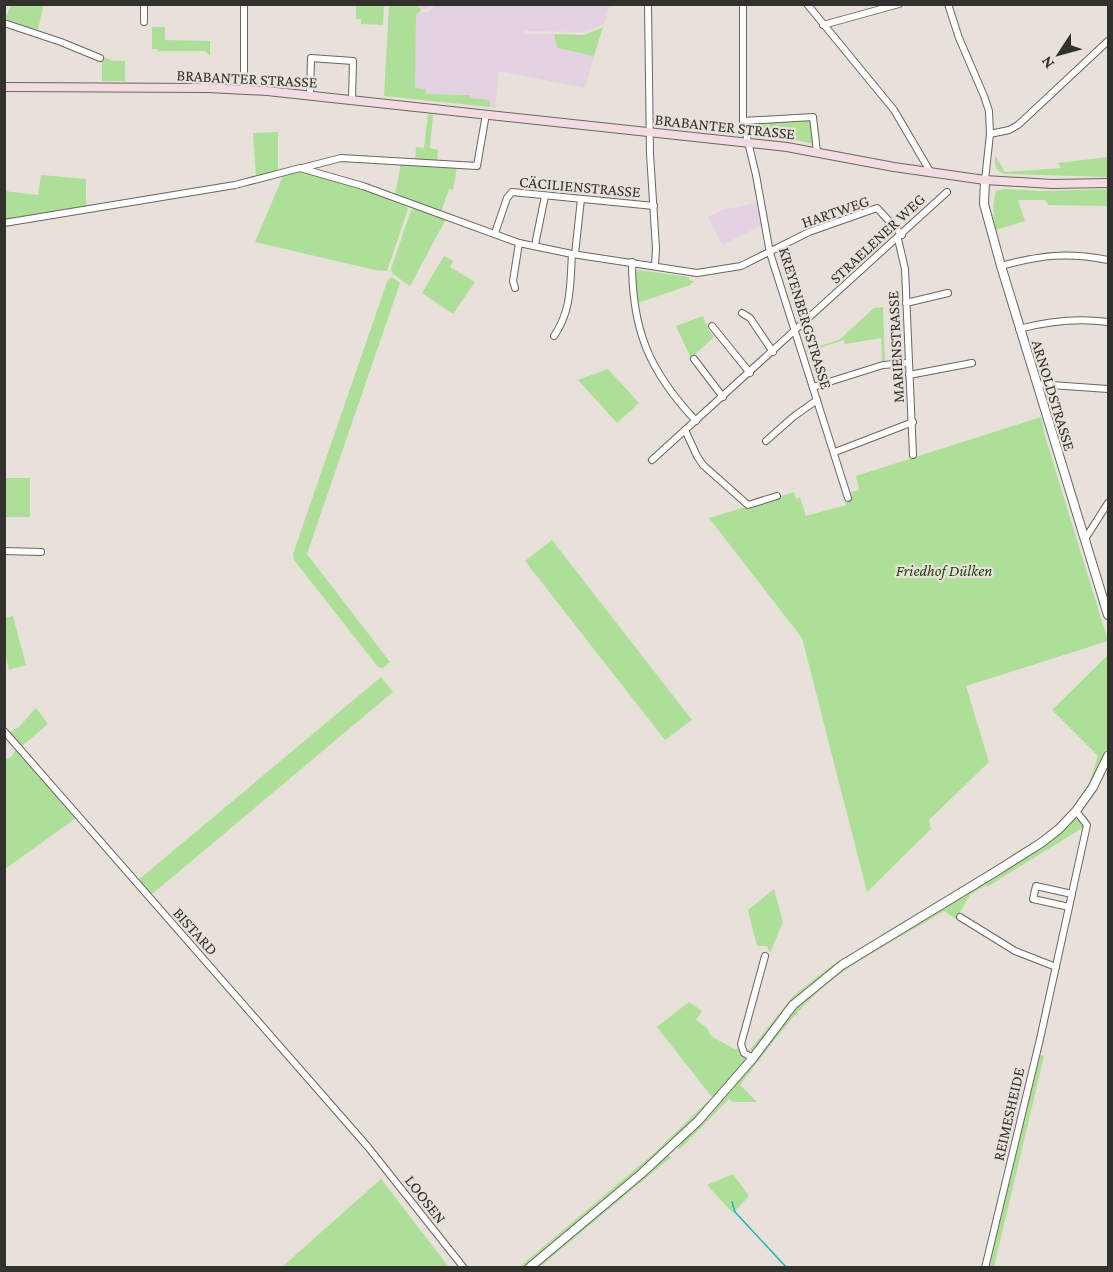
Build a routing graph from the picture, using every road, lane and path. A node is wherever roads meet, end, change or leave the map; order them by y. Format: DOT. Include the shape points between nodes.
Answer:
graph roads {
  1 [pos="144,4"];
  2 [pos="244,4"];
  3 [pos="648,4"];
  4 [pos="743,4"];
  5 [pos="807,4"];
  6 [pos="899,4"];
  7 [pos="948,4"];
  8 [pos="144,22"];
  9 [pos="4,23"];
  10 [pos="823,25"];
  11 [pos="1108,41"];
  12 [pos="100,58"];
  13 [pos="4,87"];
  14 [pos="244,90"];
  15 [pos="310,96"];
  16 [pos="352,100"];
  17 [pos="486,114"];
  18 [pos="742,121"];
  19 [pos="650,133"];
  20 [pos="990,135"];
  21 [pos="747,143"];
  22 [pos="817,152"];
  23 [pos="300,168"];
  24 [pos="931,173"];
  25 [pos="984,180"];
  26 [pos="1108,183"];
  27 [pos="946,192"];
  28 [pos="545,196"];
  29 [pos="581,199"];
  30 [pos="654,206"];
  31 [pos="4,223"];
  32 [pos="495,233"];
  33 [pos="900,237"];
  34 [pos="519,243"];
  35 [pos="535,245"];
  36 [pos="770,253"];
  37 [pos="574,254"];
  38 [pos="1108,260"];
  39 [pos="632,262"];
  40 [pos="654,266"];
  41 [pos="1001,267"];
  42 [pos="514,288"];
  43 [pos="948,293"];
  44 [pos="906,303"];
  45 [pos="742,313"];
  46 [pos="1108,322"];
  47 [pos="712,326"];
  48 [pos="1019,329"];
  49 [pos="796,330"];
  50 [pos="554,336"];
  51 [pos="773,352"];
  52 [pos="694,359"];
  53 [pos="908,363"];
  54 [pos="972,363"];
  55 [pos="750,373"];
  56 [pos="909,375"];
  57 [pos="1036,384"];
  58 [pos="813,387"];
  59 [pos="1108,389"];
  60 [pos="723,397"];
  61 [pos="817,400"];
  62 [pos="696,421"];
  63 [pos="913,422"];
  64 [pos="685,430"];
  65 [pos="766,441"];
  66 [pos="835,452"];
  67 [pos="913,455"];
  68 [pos="652,460"];
  69 [pos="777,496"];
  70 [pos="848,498"];
  71 [pos="1108,503"];
  72 [pos="1085,539"];
  73 [pos="4,551"];
  74 [pos="41,552"];
  75 [pos="1108,615"];
  76 [pos="4,730"];
  77 [pos="1108,756"];
  78 [pos="1076,811"];
  79 [pos="1072,894"];
  80 [pos="1069,907"];
  81 [pos="960,917"];
  82 [pos="765,956"];
  83 [pos="1056,968"];
  84 [pos="753,1058"];
  85 [pos="368,1147"];
  86 [pos="464,1268"];
  87 [pos="529,1268"];
  88 [pos="986,1268"];
  1 -- 8 [label="street"];
  2 -- 14 [label="street"];
  3 -- 19 [label="street"];
  4 -- 18 [label="street, KREYENBERGSTRASSE"];
  5 -- 10 [label="street"];
  6 -- 10 [label="street"];
  7 -- 20 [label="street" via="984,96"];
  9 -- 12 [label="street"];
  10 -- 24 [label="street" via="894,110"];
  11 -- 20 [label="street" via="1018,125"];
  13 -- 14 [label="main road, BRABANTER STRASSE"];
  14 -- 15 [label="main road, BRABANTER STRASSE"];
  15 -- 16 [label="main road, BRABANTER STRASSE"];
  15 -- 16 [label="street" via="312,58 353,61"];
  16 -- 17 [label="main road, BRABANTER STRASSE"];
  17 -- 19 [label="main road, BRABANTER STRASSE"];
  17 -- 23 [label="street" via="477,166 341,158"];
  18 -- 21 [label="street, KREYENBERGSTRASSE"];
  18 -- 22 [label="street, BRABANTER STRASSE" via="813,117"];
  19 -- 21 [label="main road, BRABANTER STRASSE"];
  19 -- 30 [label="street"];
  20 -- 25 [label="street"];
  21 -- 22 [label="main road, BRABANTER STRASSE"];
  21 -- 36 [label="street, KREYENBERGSTRASSE"];
  22 -- 24 [label="main road, BRABANTER STRASSE"];
  23 -- 31 [label="street" via="235,185"];
  23 -- 32 [label="street"];
  24 -- 25 [label="main road, BRABANTER STRASSE"];
  25 -- 26 [label="main road, BRABANTER STRASSE"];
  25 -- 41 [label="street, ARNOLDSTRASSE" via="984,204"];
  27 -- 33 [label="street, STRAELENER WEG"];
  28 -- 29 [label="street, CÄCILIENSTRASSE"];
  28 -- 32 [label="street, CÄCILIENSTRASSE" via="512,192"];
  28 -- 35 [label="street"];
  29 -- 30 [label="street, CÄCILIENSTRASSE"];
  29 -- 37 [label="street"];
  30 -- 40 [label="street"];
  32 -- 34 [label="street"];
  33 -- 36 [label="street, HARTWEG" via="877,208 809,232"];
  33 -- 44 [label="street, MARIENSTRASSE"];
  33 -- 49 [label="street, STRAELENER WEG"];
  34 -- 35 [label="street"];
  34 -- 42 [label="street"];
  35 -- 37 [label="street"];
  36 -- 40 [label="street" via="741,266 697,273"];
  36 -- 49 [label="street, KREYENBERGSTRASSE"];
  37 -- 39 [label="street"];
  37 -- 50 [label="street" via="568,308"];
  38 -- 41 [label="street" via="1081,254 1045,255"];
  39 -- 40 [label="street"];
  39 -- 62 [label="street" via="635,307 644,344 659,375"];
  41 -- 48 [label="street, ARNOLDSTRASSE"];
  43 -- 44 [label="street"];
  44 -- 53 [label="street, MARIENSTRASSE"];
  45 -- 51 [label="street" via="750,318"];
  46 -- 48 [label="street" via="1054,321"];
  47 -- 55 [label="street"];
  48 -- 57 [label="street, ARNOLDSTRASSE"];
  49 -- 51 [label="street, STRAELENER WEG"];
  49 -- 58 [label="street, KREYENBERGSTRASSE"];
  51 -- 55 [label="street, STRAELENER WEG"];
  52 -- 60 [label="street"];
  53 -- 56 [label="street, MARIENSTRASSE"];
  53 -- 58 [label="street" via="883,365"];
  54 -- 56 [label="street"];
  55 -- 60 [label="street, STRAELENER WEG"];
  56 -- 63 [label="street, MARIENSTRASSE"];
  57 -- 59 [label="street"];
  57 -- 72 [label="street, ARNOLDSTRASSE"];
  58 -- 61 [label="street, KREYENBERGSTRASSE"];
  60 -- 62 [label="street, STRAELENER WEG"];
  61 -- 65 [label="street"];
  61 -- 66 [label="street, KREYENBERGSTRASSE"];
  62 -- 64 [label="street, STRAELENER WEG"];
  63 -- 66 [label="street"];
  63 -- 67 [label="street, MARIENSTRASSE"];
  64 -- 68 [label="street, STRAELENER WEG"];
  64 -- 69 [label="street" via="703,465 748,505"];
  66 -- 70 [label="street, KREYENBERGSTRASSE"];
  71 -- 72 [label="street"];
  72 -- 75 [label="street, ARNOLDSTRASSE"];
  73 -- 74 [label="street"];
  76 -- 85 [label="street, BISTARD"];
  77 -- 78 [label="street"];
  78 -- 79 [label="street, REIMESHEIDE" via="1087,825"];
  78 -- 84 [label="street" via="1041,843 823,979 793,1005"];
  79 -- 80 [label="street, REIMESHEIDE"];
  79 -- 80 [label="street" via="1036,886 1033,899"];
  80 -- 83 [label="street, REIMESHEIDE"];
  81 -- 83 [label="street" via="1015,951"];
  82 -- 84 [label="street" via="741,1044 744,1053"];
  83 -- 88 [label="street, REIMESHEIDE"];
  84 -- 87 [label="street" via="706,1113 641,1174"];
  85 -- 86 [label="street, LOOSEN"];
}
